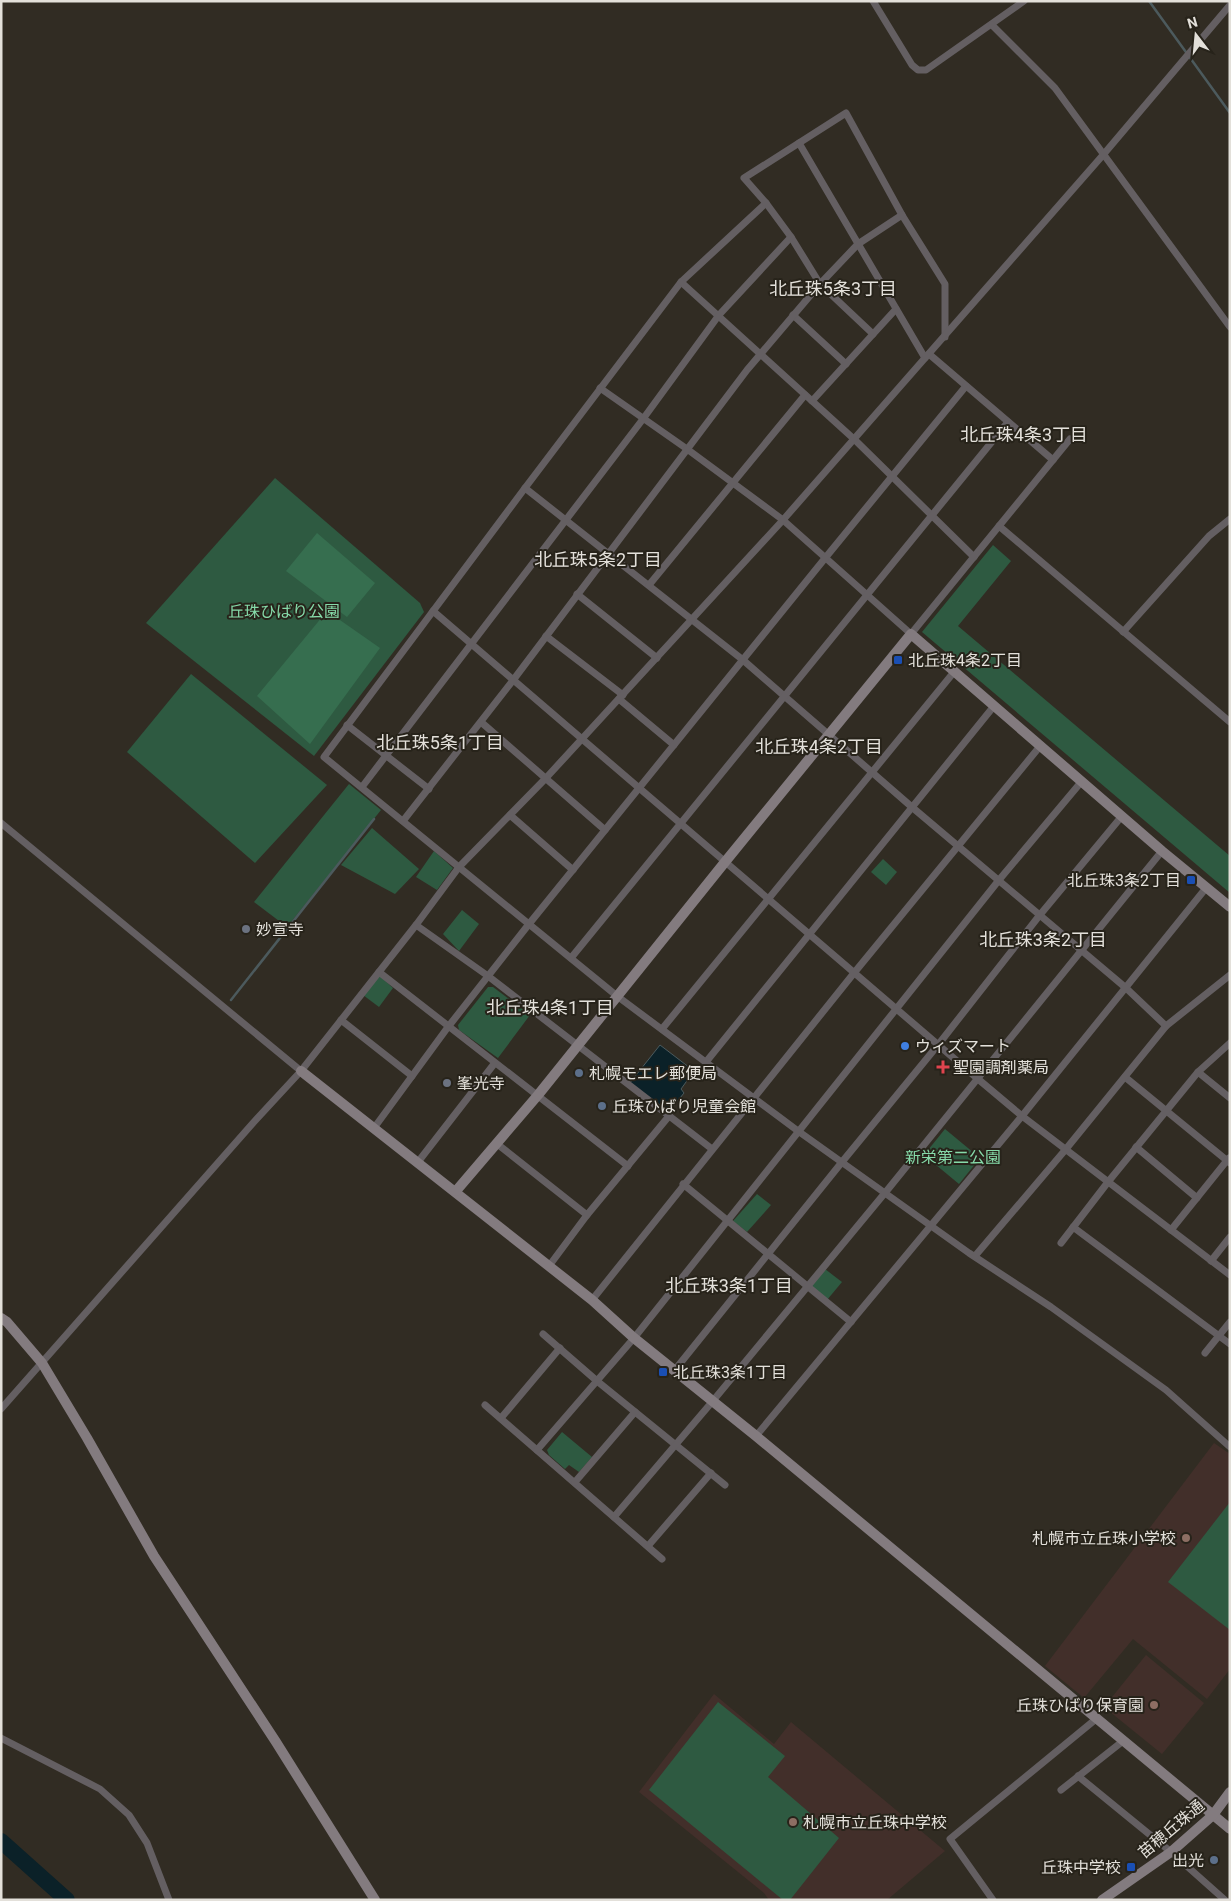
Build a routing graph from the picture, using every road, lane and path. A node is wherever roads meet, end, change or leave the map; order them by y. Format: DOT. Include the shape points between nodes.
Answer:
graph roads {
  1 [pos="873,1"];
  2 [pos="1024,1"];
  3 [pos="1230,4"];
  4 [pos="992,25"];
  5 [pos="799,143"];
  6 [pos="1103,155"];
  7 [pos="766,203"];
  8 [pos="902,215"];
  9 [pos="791,237"];
  10 [pos="858,244"];
  11 [pos="681,282"];
  12 [pos="820,284"];
  13 [pos="896,309"];
  14 [pos="719,315"];
  15 [pos="794,315"];
  16 [pos="1230,327"];
  17 [pos="873,334"];
  18 [pos="946,336"];
  19 [pos="760,354"];
  20 [pos="927,356"];
  21 [pos="846,364"];
  22 [pos="966,386"];
  23 [pos="600,388"];
  24 [pos="805,395"];
  25 [pos="812,401"];
  26 [pos="643,419"];
  27 [pos="1008,422"];
  28 [pos="1070,439"];
  29 [pos="855,440"];
  30 [pos="687,449"];
  31 [pos="1053,460"];
  32 [pos="892,476"];
  33 [pos="733,484"];
  34 [pos="525,488"];
  35 [pos="932,515"];
  36 [pos="567,519"];
  37 [pos="1230,519"];
  38 [pos="783,520"];
  39 [pos="999,526"];
  40 [pos="609,554"];
  41 [pos="826,557"];
  42 [pos="974,557"];
  43 [pos="649,585"];
  44 [pos="577,594"];
  45 [pos="867,594"];
  46 [pos="433,611"];
  47 [pos="693,619"];
  48 [pos="1123,632"];
  49 [pos="911,634"];
  50 [pos="546,636"];
  51 [pos="472,644"];
  52 [pos="657,658"];
  53 [pos="743,660"];
  54 [pos="954,672"];
  55 [pos="514,679"];
  56 [pos="784,696"];
  57 [pos="621,697"];
  58 [pos="994,706"];
  59 [pos="481,722"];
  60 [pos="1230,722"];
  61 [pos="347,726"];
  62 [pos="829,735"];
  63 [pos="583,738"];
  64 [pos="674,745"];
  65 [pos="1040,745"];
  66 [pos="386,756"];
  67 [pos="872,772"];
  68 [pos="546,778"];
  69 [pos="1082,781"];
  70 [pos="362,787"];
  71 [pos="640,788"];
  72 [pos="429,789"];
  73 [pos="913,808"];
  74 [pos="510,815"];
  75 [pos="1122,816"];
  76 [pos="403,822"];
  77 [pos="1,823"];
  78 [pos="682,824"];
  79 [pos="606,830"];
  80 [pos="958,845"];
  81 [pos="1162,851"];
  82 [pos="725,862"];
  83 [pos="459,867"];
  84 [pos="573,870"];
  85 [pos="999,880"];
  86 [pos="1206,888"];
  87 [pos="768,900"];
  88 [pos="1230,907"];
  89 [pos="1039,916"];
  90 [pos="529,924"];
  91 [pos="416,925"];
  92 [pos="809,935"];
  93 [pos="1081,950"];
  94 [pos="571,958"];
  95 [pos="379,972"];
  96 [pos="854,973"];
  97 [pos="1230,975"];
  98 [pos="488,976"];
  99 [pos="1126,988"];
  100 [pos="617,996"];
  101 [pos="897,1010"];
  102 [pos="341,1020"];
  103 [pos="1166,1026"];
  104 [pos="448,1027"];
  105 [pos="662,1029"];
  106 [pos="1230,1043"];
  107 [pos="578,1045"];
  108 [pos="938,1045"];
  109 [pos="706,1062"];
  110 [pos="494,1064"];
  111 [pos="301,1071"];
  112 [pos="1198,1072"];
  113 [pos="412,1076"];
  114 [pos="1125,1077"];
  115 [pos="978,1079"];
  116 [pos="538,1095"];
  117 [pos="754,1098"];
  118 [pos="1230,1098"];
  119 [pos="1166,1111"];
  120 [pos="669,1116"];
  121 [pos="1022,1116"];
  122 [pos="374,1128"];
  123 [pos="798,1131"];
  124 [pos="496,1143"];
  125 [pos="1136,1148"];
  126 [pos="712,1149"];
  127 [pos="1066,1149"];
  128 [pos="1229,1160"];
  129 [pos="418,1162"];
  130 [pos="842,1162"];
  131 [pos="628,1166"];
  132 [pos="1108,1182"];
  133 [pos="683,1184"];
  134 [pos="456,1191"];
  135 [pos="886,1192"];
  136 [pos="1196,1198"];
  137 [pos="587,1215"];
  138 [pos="727,1221"];
  139 [pos="932,1225"];
  140 [pos="1073,1227"];
  141 [pos="1171,1230"];
  142 [pos="1230,1237"];
  143 [pos="1061,1243"];
  144 [pos="768,1255"];
  145 [pos="975,1256"];
  146 [pos="1211,1261"];
  147 [pos="549,1266"];
  148 [pos="1230,1275"];
  149 [pos="806,1286"];
  150 [pos="592,1300"];
  151 [pos="1,1318"];
  152 [pos="850,1322"];
  153 [pos="1230,1322"];
  154 [pos="543,1334"];
  155 [pos="1219,1336"];
  156 [pos="634,1338"];
  157 [pos="1230,1344"];
  158 [pos="560,1348"];
  159 [pos="1205,1353"];
  160 [pos="42,1363"];
  161 [pos="674,1371"];
  162 [pos="597,1381"];
  163 [pos="712,1402"];
  164 [pos="484,1405"];
  165 [pos="1,1409"];
  166 [pos="636,1412"];
  167 [pos="501,1418"];
  168 [pos="756,1436"];
  169 [pos="676,1445"];
  170 [pos="1230,1447"];
  171 [pos="538,1450"];
  172 [pos="711,1473"];
  173 [pos="574,1482"];
  174 [pos="725,1485"];
  175 [pos="614,1517"];
  176 [pos="648,1546"];
  177 [pos="662,1559"];
  178 [pos="1096,1719"];
  179 [pos="1,1738"];
  180 [pos="1123,1741"];
  181 [pos="1078,1776"];
  182 [pos="1061,1790"];
  183 [pos="1230,1792"];
  184 [pos="1213,1815"];
  185 [pos="1230,1829"];
  186 [pos="1171,1852"];
  187 [pos="170,1900"];
  188 [pos="375,1900"];
  189 [pos="993,1900"];
  190 [pos="1102,1900"];
  191 [pos="1224,1900"];
  1 -- 4 [label="street" via="912,66 918,70 926,70"];
  2 -- 4 [label="street"];
  3 -- 6 [label="street"];
  4 -- 6 [label="street" via="1055,88"];
  5 -- 7 [label="street" via="744,178"];
  5 -- 8 [label="street" via="846,113"];
  5 -- 10 [label="street"];
  6 -- 16 [label="street"];
  6 -- 18 [label="street"];
  7 -- 9 [label="street"];
  7 -- 11 [label="street"];
  8 -- 10 [label="street"];
  8 -- 18 [label="street" via="945,284"];
  9 -- 12 [label="street"];
  9 -- 14 [label="street"];
  10 -- 12 [label="street"];
  10 -- 13 [label="street"];
  11 -- 14 [label="street"];
  11 -- 23 [label="street"];
  12 -- 15 [label="street"];
  12 -- 17 [label="street"];
  13 -- 17 [label="street"];
  13 -- 20 [label="street"];
  14 -- 19 [label="street"];
  14 -- 26 [label="street"];
  15 -- 19 [label="street"];
  15 -- 21 [label="street"];
  17 -- 21 [label="street"];
  18 -- 20 [label="street"];
  19 -- 24 [label="street"];
  19 -- 30 [label="street"];
  20 -- 22 [label="street"];
  20 -- 29 [label="street"];
  21 -- 25 [label="street"];
  22 -- 27 [label="street"];
  22 -- 32 [label="street"];
  23 -- 26 [label="street"];
  23 -- 34 [label="street"];
  24 -- 25 [label="street"];
  24 -- 33 [label="street"];
  25 -- 29 [label="street"];
  26 -- 30 [label="street"];
  26 -- 36 [label="street"];
  27 -- 31 [label="street"];
  27 -- 35 [label="street"];
  28 -- 31 [label="street"];
  29 -- 32 [label="street"];
  29 -- 38 [label="street"];
  30 -- 33 [label="street"];
  30 -- 40 [label="street"];
  31 -- 39 [label="street"];
  32 -- 35 [label="street"];
  32 -- 41 [label="street"];
  33 -- 38 [label="street"];
  33 -- 43 [label="street"];
  34 -- 36 [label="street"];
  34 -- 46 [label="street"];
  35 -- 42 [label="street"];
  35 -- 45 [label="street"];
  36 -- 40 [label="street"];
  36 -- 51 [label="street"];
  37 -- 48 [label="street" via="1209,536"];
  38 -- 41 [label="street"];
  38 -- 47 [label="street"];
  39 -- 42 [label="street"];
  39 -- 48 [label="street"];
  40 -- 43 [label="street"];
  40 -- 44 [label="street"];
  41 -- 45 [label="street"];
  41 -- 53 [label="street"];
  42 -- 49 [label="street"];
  43 -- 47 [label="street"];
  44 -- 50 [label="street"];
  44 -- 52 [label="street"];
  45 -- 49 [label="street"];
  45 -- 56 [label="street"];
  46 -- 51 [label="street"];
  46 -- 61 [label="street"];
  47 -- 52 [label="street"];
  47 -- 53 [label="street"];
  48 -- 60 [label="street"];
  49 -- 54 [label="street"];
  49 -- 62 [label="street"];
  50 -- 55 [label="street"];
  50 -- 57 [label="street"];
  51 -- 55 [label="street"];
  51 -- 66 [label="street"];
  52 -- 57 [label="street"];
  53 -- 56 [label="street"];
  53 -- 64 [label="street"];
  54 -- 58 [label="street"];
  54 -- 67 [label="street"];
  55 -- 59 [label="street"];
  55 -- 63 [label="street"];
  56 -- 62 [label="street"];
  56 -- 78 [label="street"];
  57 -- 63 [label="street"];
  57 -- 64 [label="street"];
  58 -- 65 [label="street"];
  58 -- 73 [label="street"];
  59 -- 68 [label="street"];
  59 -- 72 [label="street"];
  61 -- 66 [label="street"];
  61 -- 70 [label="street" via="324,756"];
  62 -- 67 [label="street"];
  62 -- 82 [label="street"];
  63 -- 68 [label="street"];
  63 -- 71 [label="street"];
  64 -- 71 [label="street"];
  65 -- 69 [label="street"];
  65 -- 80 [label="street"];
  66 -- 70 [label="street"];
  66 -- 72 [label="street"];
  67 -- 73 [label="street"];
  67 -- 87 [label="street"];
  68 -- 74 [label="street"];
  68 -- 79 [label="street"];
  69 -- 75 [label="street"];
  69 -- 85 [label="street"];
  70 -- 76 [label="street"];
  71 -- 78 [label="street"];
  71 -- 79 [label="street"];
  72 -- 76 [label="street"];
  73 -- 80 [label="street"];
  73 -- 92 [label="street"];
  74 -- 83 [label="street"];
  74 -- 84 [label="street"];
  75 -- 81 [label="street"];
  75 -- 89 [label="street"];
  76 -- 83 [label="street"];
  77 -- 111 [label="street"];
  78 -- 82 [label="street"];
  78 -- 94 [label="street"];
  79 -- 84 [label="street"];
  80 -- 85 [label="street"];
  80 -- 96 [label="street"];
  81 -- 86 [label="street"];
  81 -- 93 [label="street"];
  82 -- 87 [label="street"];
  82 -- 100 [label="street"];
  83 -- 90 [label="street"];
  83 -- 91 [label="street"];
  84 -- 90 [label="street"];
  85 -- 89 [label="street"];
  85 -- 101 [label="street"];
  86 -- 88 [label="street"];
  86 -- 99 [label="street"];
  87 -- 92 [label="street"];
  87 -- 105 [label="street"];
  89 -- 93 [label="street"];
  89 -- 108 [label="street"];
  90 -- 94 [label="street"];
  90 -- 98 [label="street"];
  91 -- 95 [label="street"];
  91 -- 98 [label="street"];
  92 -- 96 [label="street"];
  92 -- 109 [label="street"];
  93 -- 99 [label="street"];
  93 -- 115 [label="street"];
  94 -- 100 [label="street"];
  95 -- 102 [label="street"];
  95 -- 104 [label="street"];
  96 -- 101 [label="street"];
  96 -- 117 [label="street"];
  97 -- 103 [label="street"];
  98 -- 104 [label="street"];
  98 -- 107 [label="street"];
  99 -- 103 [label="street"];
  99 -- 121 [label="street"];
  100 -- 105 [label="street"];
  100 -- 107 [label="street"];
  101 -- 108 [label="street"];
  101 -- 123 [label="street"];
  102 -- 111 [label="street"];
  102 -- 113 [label="street"];
  103 -- 114 [label="street"];
  104 -- 110 [label="street"];
  104 -- 113 [label="street"];
  105 -- 109 [label="street"];
  106 -- 112 [label="street"];
  107 -- 116 [label="street"];
  107 -- 120 [label="street"];
  108 -- 115 [label="street"];
  108 -- 130 [label="street"];
  109 -- 117 [label="street"];
  110 -- 116 [label="street"];
  110 -- 129 [label="street"];
  111 -- 122 [label="street"];
  111 -- 160 [label="street"];
  112 -- 118 [label="street"];
  112 -- 119 [label="street"];
  113 -- 122 [label="street"];
  114 -- 119 [label="street"];
  114 -- 127 [label="street"];
  115 -- 121 [label="street"];
  115 -- 135 [label="street"];
  116 -- 124 [label="street"];
  116 -- 131 [label="street"];
  117 -- 123 [label="street"];
  117 -- 126 [label="street"];
  119 -- 125 [label="street"];
  119 -- 128 [label="street"];
  120 -- 126 [label="street"];
  120 -- 131 [label="street"];
  121 -- 127 [label="street"];
  121 -- 139 [label="street"];
  122 -- 129 [label="street"];
  123 -- 130 [label="street"];
  123 -- 138 [label="street"];
  124 -- 134 [label="street"];
  124 -- 137 [label="street"];
  125 -- 132 [label="street"];
  125 -- 136 [label="street"];
  126 -- 133 [label="street"];
  127 -- 132 [label="street"];
  127 -- 145 [label="street"];
  128 -- 136 [label="street"];
  129 -- 134 [label="street"];
  130 -- 135 [label="street"];
  130 -- 144 [label="street"];
  131 -- 137 [label="street"];
  132 -- 140 [label="street"];
  132 -- 141 [label="street"];
  133 -- 138 [label="street"];
  133 -- 150 [label="street"];
  134 -- 147 [label="street"];
  135 -- 139 [label="street"];
  135 -- 149 [label="street"];
  136 -- 141 [label="street"];
  137 -- 147 [label="street"];
  138 -- 144 [label="street"];
  138 -- 156 [label="street"];
  139 -- 145 [label="street"];
  139 -- 152 [label="street"];
  140 -- 143 [label="street"];
  140 -- 155 [label="street"];
  141 -- 146 [label="street"];
  142 -- 146 [label="street"];
  144 -- 149 [label="street"];
  144 -- 161 [label="street"];
  145 -- 170 [label="street" via="1166,1390"];
  146 -- 148 [label="street"];
  147 -- 150 [label="street"];
  149 -- 152 [label="street"];
  149 -- 163 [label="street"];
  150 -- 156 [label="street"];
  151 -- 160 [label="street"];
  152 -- 168 [label="street"];
  153 -- 155 [label="street"];
  154 -- 158 [label="street"];
  155 -- 157 [label="street"];
  155 -- 159 [label="street"];
  156 -- 161 [label="street"];
  156 -- 162 [label="street"];
  158 -- 162 [label="street"];
  158 -- 167 [label="street"];
  160 -- 165 [label="street"];
  160 -- 188 [label="street" via="154,1556"];
  161 -- 163 [label="street"];
  162 -- 166 [label="street"];
  162 -- 171 [label="street"];
  163 -- 168 [label="street"];
  163 -- 169 [label="street"];
  164 -- 167 [label="street"];
  166 -- 169 [label="street"];
  166 -- 173 [label="street"];
  167 -- 171 [label="street"];
  168 -- 178 [label="street"];
  169 -- 172 [label="street"];
  169 -- 175 [label="street"];
  171 -- 173 [label="street"];
  172 -- 174 [label="street"];
  172 -- 176 [label="street"];
  173 -- 175 [label="street"];
  175 -- 176 [label="street"];
  176 -- 177 [label="street"];
  178 -- 180 [label="street"];
  178 -- 189 [label="street" via="950,1839"];
  179 -- 187 [label="street" via="100,1789 129,1815 147,1843"];
  180 -- 181 [label="street"];
  180 -- 184 [label="street"];
  181 -- 182 [label="street"];
  181 -- 186 [label="street"];
  183 -- 184 [label="street, 苗穂丘珠通"];
  184 -- 185 [label="street"];
  184 -- 186 [label="street, 苗穂丘珠通"];
  186 -- 190 [label="street, 苗穂丘珠通"];
  186 -- 191 [label="street"];
}
